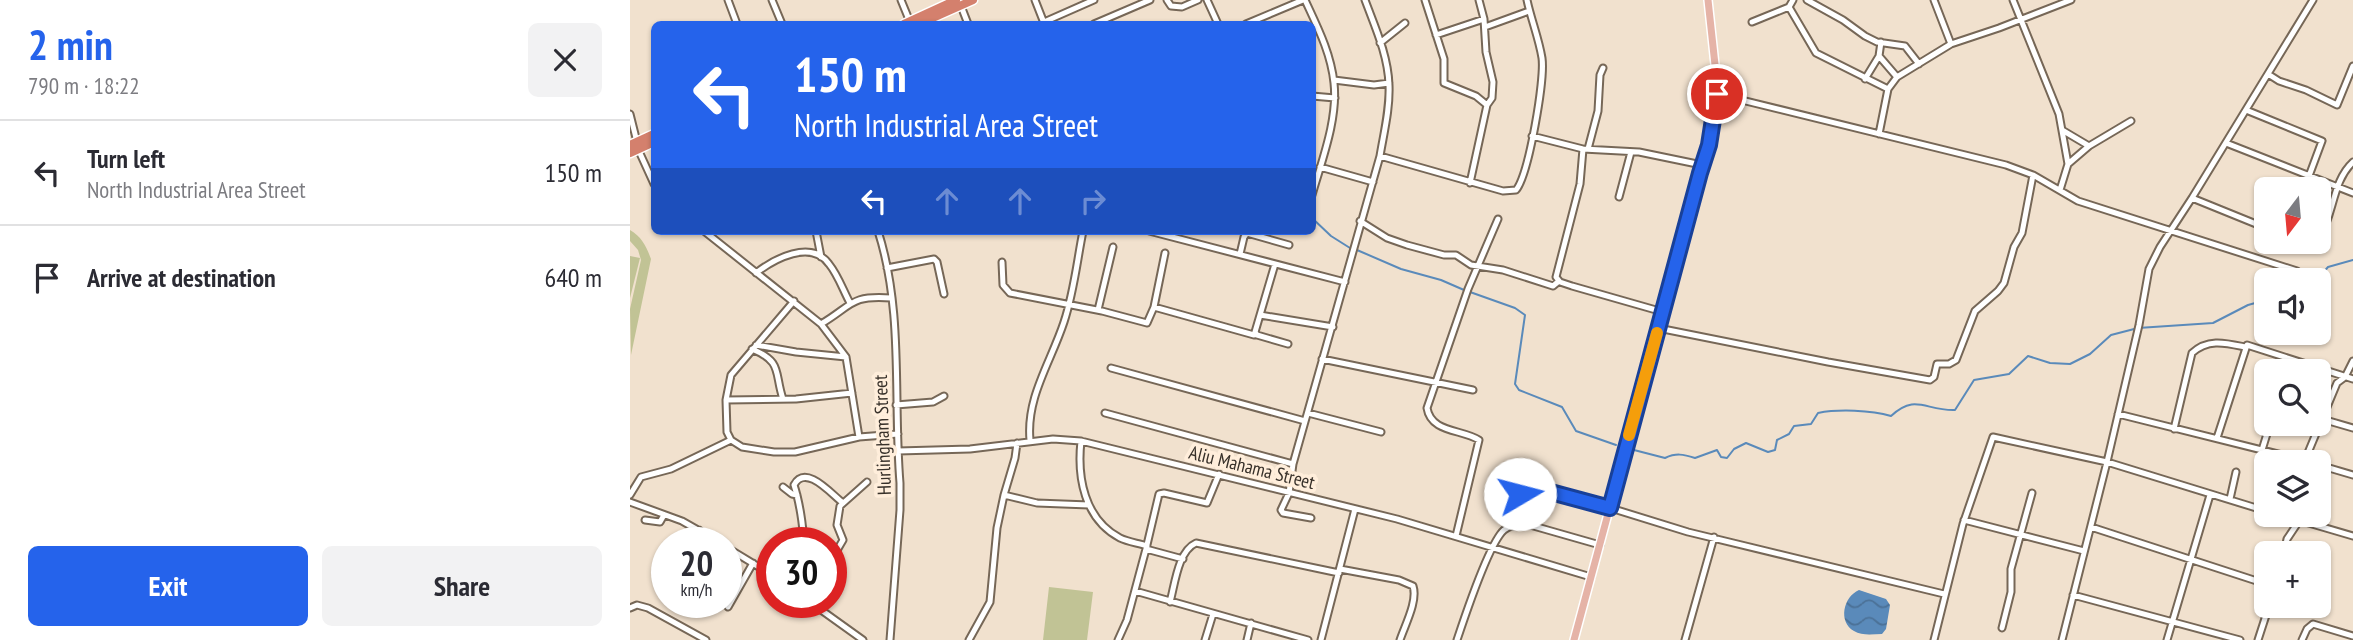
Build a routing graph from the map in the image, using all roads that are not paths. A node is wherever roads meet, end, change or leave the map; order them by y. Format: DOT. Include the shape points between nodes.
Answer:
graph roads {
  1 [pos="728,0"];
  2 [pos="772,0"];
  3 [pos="901,0"];
  4 [pos="973,0"];
  5 [pos="1035,0"];
  6 [pos="1094,0"];
  7 [pos="1150,0"];
  8 [pos="1167,0"];
  9 [pos="1198,0"];
  10 [pos="1207,0"];
  11 [pos="1304,0"];
  12 [pos="1365,0"];
  13 [pos="1425,0"];
  14 [pos="1479,0"];
  15 [pos="1527,0"];
  16 [pos="1708,0"];
  17 [pos="1793,0"];
  18 [pos="1807,0"];
  19 [pos="1934,0"];
  20 [pos="2013,0"];
  21 [pos="2071,0"];
  22 [pos="2313,0"];
  23 [pos="959,3"];
  24 [pos="1789,7"];
  25 [pos="1529,11"];
  26 [pos="2021,18"];
  27 [pos="1484,19"];
  28 [pos="736,21"];
  29 [pos="781,21"];
  30 [pos="910,21"];
  31 [pos="918,21"];
  32 [pos="967,21"];
  33 [pos="1043,21"];
  34 [pos="1048,21"];
  35 [pos="1101,21"];
  36 [pos="1217,21"];
  37 [pos="1254,21"];
  38 [pos="1314,21"];
  39 [pos="1752,22"];
  40 [pos="1405,23"];
  41 [pos="1316,24"];
  42 [pos="1485,27"];
  43 [pos="1436,36"];
  44 [pos="1881,42"];
  45 [pos="1380,43"];
  46 [pos="1951,44"];
  47 [pos="1879,56"];
  48 [pos="1919,64"];
  49 [pos="2353,66"];
  50 [pos="1603,68"];
  51 [pos="2268,74"];
  52 [pos="1897,77"];
  53 [pos="1865,79"];
  54 [pos="1334,80"];
  55 [pos="1389,83"];
  56 [pos="1888,89"];
  57 [pos="1717,94"];
  58 [pos="1316,96"];
  59 [pos="1335,98"];
  60 [pos="1487,106"];
  61 [pos="2246,110"];
  62 [pos="630,114"];
  63 [pos="2131,121"];
  64 [pos="2062,130"];
  65 [pos="1879,134"];
  66 [pos="651,136"];
  67 [pos="1532,136"];
  68 [pos="651,143"];
  69 [pos="2226,143"];
  70 [pos="2089,146"];
  71 [pos="634,147"];
  72 [pos="1586,149"];
  73 [pos="1631,152"];
  74 [pos="1380,156"];
  75 [pos="2353,162"];
  76 [pos="2068,163"];
  77 [pos="1702,165"];
  78 [pos="1320,167"];
  79 [pos="2033,175"];
  80 [pos="2309,176"];
  81 [pos="1316,177"];
  82 [pos="651,178"];
  83 [pos="1373,182"];
  84 [pos="1470,183"];
  85 [pos="2337,188"];
  86 [pos="2060,190"];
  87 [pos="2353,193"];
  88 [pos="1619,197"];
  89 [pos="2192,198"];
  90 [pos="2331,205"];
  91 [pos="1498,219"];
  92 [pos="1360,221"];
  93 [pos="2254,223"];
  94 [pos="2171,230"];
  95 [pos="709,235"];
  96 [pos="817,235"];
  97 [pos="879,235"];
  98 [pos="1082,235"];
  99 [pos="1174,235"];
  100 [pos="1246,235"];
  101 [pos="1254,235"];
  102 [pos="1289,245"];
  103 [pos="1113,247"];
  104 [pos="1165,253"];
  105 [pos="1240,254"];
  106 [pos="821,257"];
  107 [pos="1002,262"];
  108 [pos="1275,264"];
  109 [pos="1477,267"];
  110 [pos="887,268"];
  111 [pos="2288,268"];
  112 [pos="756,273"];
  113 [pos="1559,281"];
  114 [pos="1345,282"];
  115 [pos="944,294"];
  116 [pos="891,298"];
  117 [pos="794,301"];
  118 [pos="850,303"];
  119 [pos="1069,306"];
  120 [pos="1154,307"];
  121 [pos="1098,310"];
  122 [pos="1663,312"];
  123 [pos="1260,315"];
  124 [pos="821,324"];
  125 [pos="1333,327"];
  126 [pos="1658,328"];
  127 [pos="1255,332"];
  128 [pos="1288,344"];
  129 [pos="754,347"];
  130 [pos="2245,347"];
  131 [pos="846,357"];
  132 [pos="1322,359"];
  133 [pos="2288,359"];
  134 [pos="2353,361"];
  135 [pos="1111,368"];
  136 [pos="2331,373"];
  137 [pos="2345,377"];
  138 [pos="2353,379"];
  139 [pos="1437,382"];
  140 [pos="1473,390"];
  141 [pos="852,393"];
  142 [pos="944,396"];
  143 [pos="2331,397"];
  144 [pos="726,400"];
  145 [pos="783,400"];
  146 [pos="896,405"];
  147 [pos="1105,413"];
  148 [pos="1308,413"];
  149 [pos="2118,414"];
  150 [pos="1305,421"];
  151 [pos="2331,422"];
  152 [pos="2353,428"];
  153 [pos="2174,429"];
  154 [pos="1381,432"];
  155 [pos="898,434"];
  156 [pos="2266,436"];
  157 [pos="859,437"];
  158 [pos="2217,438"];
  159 [pos="730,440"];
  160 [pos="1030,440"];
  161 [pos="1081,441"];
  162 [pos="1017,443"];
  163 [pos="2262,450"];
  164 [pos="898,451"];
  165 [pos="2107,462"];
  166 [pos="1293,464"];
  167 [pos="2331,469"];
  168 [pos="2236,472"];
  169 [pos="1219,474"];
  170 [pos="2353,475"];
  171 [pos="867,482"];
  172 [pos="783,487"];
  173 [pos="1289,492"];
  174 [pos="2032,493"];
  175 [pos="630,495"];
  176 [pos="797,495"];
  177 [pos="1004,495"];
  178 [pos="2210,495"];
  179 [pos="2230,499"];
  180 [pos="630,502"];
  181 [pos="843,503"];
  182 [pos="1088,505"];
  183 [pos="2254,507"];
  184 [pos="1610,508"];
  185 [pos="1355,509"];
  186 [pos="664,515"];
  187 [pos="1311,518"];
  188 [pos="645,520"];
  189 [pos="1964,520"];
  190 [pos="1520,525"];
  191 [pos="692,527"];
  192 [pos="801,527"];
  193 [pos="837,527"];
  194 [pos="2091,527"];
  195 [pos="2321,527"];
  196 [pos="2021,535"];
  197 [pos="1456,536"];
  198 [pos="2353,536"];
  199 [pos="1714,537"];
  200 [pos="1600,545"];
  201 [pos="1146,547"];
  202 [pos="1494,547"];
  203 [pos="2084,551"];
  204 [pos="742,557"];
  205 [pos="1183,559"];
  206 [pos="2192,559"];
  207 [pos="753,564"];
  208 [pos="756,566"];
  209 [pos="1339,571"];
  210 [pos="1591,577"];
  211 [pos="2254,580"];
  212 [pos="742,583"];
  213 [pos="1135,591"];
  214 [pos="1944,594"];
  215 [pos="2073,595"];
  216 [pos="1170,602"];
  217 [pos="630,608"];
  218 [pos="1213,614"];
  219 [pos="832,618"];
  220 [pos="2265,618"];
  221 [pos="2172,621"];
  222 [pos="1251,623"];
  223 [pos="2002,628"];
  224 [pos="2353,636"];
  225 [pos="706,640"];
  226 [pos="863,640"];
  227 [pos="890,640"];
  228 [pos="969,640"];
  229 [pos="1118,640"];
  230 [pos="1205,640"];
  231 [pos="1247,640"];
  232 [pos="1308,640"];
  233 [pos="1321,640"];
  234 [pos="1399,640"];
  235 [pos="1457,640"];
  236 [pos="1574,640"];
  237 [pos="1685,640"];
  238 [pos="1934,640"];
  239 [pos="2062,640"];
  240 [pos="2166,640"];
  241 [pos="2240,640"];
  242 [pos="2258,640"];
  243 [pos="2302,640"];
  1 -- 28 [label="street"];
  2 -- 29 [label="street"];
  3 -- 30 [label="street"];
  4 -- 23 [label="highway"];
  5 -- 33 [label="street"];
  6 -- 34 [label="street"];
  7 -- 35 [label="street"];
  8 -- 9 [label="street" via="1176,7"];
  10 -- 36 [label="street"];
  11 -- 37 [label="street"];
  11 -- 38 [label="street"];
  12 -- 45 [label="street"];
  13 -- 43 [label="street"];
  14 -- 27 [label="street"];
  15 -- 25 [label="street"];
  16 -- 57 [label="main road"];
  17 -- 24 [label="street"];
  18 -- 44 [label="street"];
  19 -- 46 [label="street"];
  20 -- 26 [label="street"];
  21 -- 26 [label="street"];
  22 -- 51 [label="street"];
  23 -- 31 [label="highway"];
  23 -- 32 [label="street"];
  24 -- 39 [label="street"];
  24 -- 53 [label="street" via="1816,53"];
  25 -- 42 [label="street"];
  25 -- 67 [label="street" via="1542,63 1540,104"];
  26 -- 46 [label="street"];
  26 -- 64 [label="street"];
  27 -- 42 [label="street"];
  27 -- 43 [label="street"];
  40 -- 45 [label="street"];
  41 -- 54 [label="street"];
  42 -- 60 [label="street" via="1493,86"];
  43 -- 60 [label="street" via="1444,59 1445,84 1476,96"];
  44 -- 47 [label="street"];
  44 -- 48 [label="street" via="1905,46"];
  45 -- 55 [label="street"];
  46 -- 48 [label="street"];
  47 -- 52 [label="street"];
  47 -- 53 [label="street"];
  48 -- 52 [label="street"];
  49 -- 51 [label="street" via="2337,105"];
  50 -- 72 [label="street" via="1597,115"];
  51 -- 61 [label="street"];
  52 -- 56 [label="street"];
  53 -- 56 [label="street"];
  54 -- 55 [label="street"];
  54 -- 59 [label="street"];
  55 -- 74 [label="street"];
  56 -- 65 [label="street"];
  57 -- 65 [label="street"];
  57 -- 77 [label="main road"];
  58 -- 59 [label="street"];
  59 -- 78 [label="street"];
  60 -- 84 [label="street"];
  61 -- 69 [label="street"];
  61 -- 80 [label="street" via="2322,141"];
  62 -- 71 [label="street"];
  63 -- 70 [label="street"];
  64 -- 70 [label="street"];
  64 -- 76 [label="street"];
  65 -- 79 [label="street"];
  66 -- 71 [label="highway"];
  67 -- 72 [label="street"];
  67 -- 84 [label="street" via="1516,190"];
  68 -- 71 [label="highway"];
  69 -- 80 [label="street"];
  69 -- 89 [label="street"];
  70 -- 76 [label="street"];
  71 -- 82 [label="street"];
  72 -- 73 [label="street"];
  72 -- 113 [label="street" via="1556,276"];
  73 -- 77 [label="street"];
  73 -- 88 [label="street"];
  74 -- 83 [label="street"];
  74 -- 84 [label="street"];
  75 -- 85 [label="street"];
  76 -- 86 [label="street"];
  77 -- 122 [label="main road"];
  78 -- 81 [label="street"];
  78 -- 83 [label="street"];
  79 -- 86 [label="street"];
  79 -- 126 [label="street" via="2022,233 2002,287 1975,311 1956,360 1937,364 1930,380"];
  80 -- 85 [label="street"];
  83 -- 92 [label="street"];
  85 -- 87 [label="street"];
  85 -- 90 [label="street"];
  86 -- 94 [label="street" via="2084,204"];
  89 -- 93 [label="street"];
  89 -- 94 [label="street"];
  91 -- 109 [label="street"];
  92 -- 109 [label="street" via="1387,238 1456,255"];
  92 -- 114 [label="street"];
  94 -- 111 [label="street"];
  94 -- 149 [label="street" via="2149,269"];
  95 -- 112 [label="street"];
  96 -- 106 [label="street"];
  97 -- 110 [label="street, Hurlingham Street"];
  98 -- 119 [label="street"];
  99 -- 105 [label="street"];
  100 -- 105 [label="street"];
  101 -- 102 [label="street"];
  103 -- 121 [label="street"];
  104 -- 120 [label="street"];
  105 -- 108 [label="street"];
  106 -- 112 [label="street" via="800,252"];
  106 -- 118 [label="street"];
  107 -- 119 [label="street" via="1007,291"];
  108 -- 114 [label="street"];
  108 -- 123 [label="street"];
  109 -- 113 [label="street" via="1553,286"];
  109 -- 139 [label="street"];
  110 -- 115 [label="street" via="934,259"];
  110 -- 116 [label="street, Hurlingham Street"];
  112 -- 117 [label="street"];
  113 -- 122 [label="street"];
  114 -- 125 [label="street"];
  116 -- 118 [label="street" via="869,296"];
  116 -- 146 [label="street, Hurlingham Street"];
  117 -- 124 [label="street"];
  117 -- 129 [label="street"];
  118 -- 124 [label="street"];
  119 -- 121 [label="street"];
  119 -- 160 [label="street" via="1031,405"];
  120 -- 121 [label="street" via="1147,323"];
  120 -- 127 [label="street"];
  122 -- 126 [label="main road"];
  123 -- 125 [label="street"];
  123 -- 127 [label="street"];
  124 -- 131 [label="street"];
  125 -- 132 [label="street"];
  126 -- 184 [label="main road"];
  127 -- 128 [label="street"];
  129 -- 131 [label="street"];
  129 -- 144 [label="street" via="731,375"];
  129 -- 145 [label="street" via="773,363"];
  130 -- 133 [label="street"];
  130 -- 153 [label="street" via="2218,342 2192,352"];
  130 -- 158 [label="street"];
  131 -- 141 [label="street"];
  132 -- 139 [label="street"];
  132 -- 148 [label="street"];
  134 -- 137 [label="street"];
  135 -- 150 [label="street"];
  136 -- 137 [label="street"];
  137 -- 138 [label="street"];
  137 -- 143 [label="street"];
  139 -- 140 [label="street"];
  139 -- 197 [label="street" via="1427,408 1430,419 1479,440"];
  141 -- 145 [label="street"];
  141 -- 157 [label="street"];
  142 -- 146 [label="street" via="933,402"];
  144 -- 145 [label="street"];
  144 -- 159 [label="street"];
  146 -- 155 [label="street, Hurlingham Street"];
  147 -- 166 [label="street"];
  148 -- 150 [label="street"];
  148 -- 154 [label="street"];
  149 -- 153 [label="street"];
  149 -- 165 [label="street"];
  150 -- 166 [label="street"];
  151 -- 152 [label="street"];
  153 -- 158 [label="street"];
  155 -- 157 [label="street"];
  155 -- 164 [label="street, Hurlingham Street"];
  156 -- 163 [label="street"];
  157 -- 159 [label="street" via="795,452 746,448"];
  158 -- 163 [label="street"];
  159 -- 175 [label="street" via="671,469 641,477"];
  160 -- 161 [label="street, Aliu Mahama Street"];
  160 -- 162 [label="street, Aliu Mahama Street"];
  161 -- 169 [label="street, Aliu Mahama Street"];
  161 -- 182 [label="street" via="1081,482"];
  162 -- 164 [label="street, Aliu Mahama Street"];
  162 -- 177 [label="street"];
  164 -- 227 [label="street, Hurlingham Street" via="900,510"];
  165 -- 178 [label="street"];
  165 -- 189 [label="street" via="1993,437"];
  165 -- 194 [label="street"];
  166 -- 173 [label="street"];
  167 -- 170 [label="street"];
  168 -- 179 [label="street"];
  169 -- 173 [label="street, Aliu Mahama Street"];
  169 -- 201 [label="street" via="1207,503 1159,494"];
  171 -- 181 [label="street"];
  172 -- 176 [label="street"];
  173 -- 185 [label="street, Aliu Mahama Street"];
  173 -- 187 [label="street" via="1281,512"];
  174 -- 196 [label="street"];
  176 -- 181 [label="street" via="794,485 802,477 820,482"];
  176 -- 192 [label="street"];
  177 -- 182 [label="street" via="1037,503"];
  177 -- 228 [label="street" via="993,590"];
  178 -- 179 [label="street"];
  178 -- 206 [label="street"];
  179 -- 183 [label="street"];
  180 -- 186 [label="street"];
  181 -- 193 [label="street" via="838,509"];
  182 -- 201 [label="street" via="1116,535"];
  184 -- 190 [label="street" via="1526,486 1520,492"];
  184 -- 199 [label="street"];
  184 -- 200 [label="main road"];
  185 -- 197 [label="street, Aliu Mahama Street"];
  185 -- 209 [label="street"];
  186 -- 188 [label="street" via="660,522"];
  186 -- 191 [label="street"];
  189 -- 196 [label="street"];
  189 -- 214 [label="street"];
  190 -- 200 [label="street"];
  190 -- 202 [label="street" via="1506,529"];
  194 -- 203 [label="street"];
  194 -- 206 [label="street"];
  195 -- 198 [label="street"];
  196 -- 203 [label="street"];
  196 -- 223 [label="street"];
  197 -- 202 [label="street, Aliu Mahama Street"];
  199 -- 214 [label="street"];
  199 -- 237 [label="street"];
  200 -- 210 [label="main road"];
  201 -- 205 [label="street"];
  201 -- 213 [label="street"];
  202 -- 210 [label="street, Aliu Mahama Street"];
  202 -- 235 [label="street"];
  203 -- 215 [label="street"];
  204 -- 207 [label="street"];
  205 -- 209 [label="street" via="1189,546 1199,543"];
  205 -- 216 [label="street"];
  206 -- 211 [label="street"];
  206 -- 221 [label="street"];
  207 -- 208 [label="street"];
  207 -- 212 [label="street"];
  209 -- 233 [label="street"];
  209 -- 234 [label="street" via="1413,586 1414,599"];
  210 -- 236 [label="main road"];
  213 -- 216 [label="street"];
  213 -- 229 [label="street"];
  214 -- 238 [label="street"];
  215 -- 221 [label="street"];
  215 -- 239 [label="street"];
  216 -- 218 [label="street"];
  217 -- 225 [label="street" via="648,608"];
  218 -- 222 [label="street"];
  218 -- 230 [label="street"];
  219 -- 226 [label="street"];
  220 -- 242 [label="street"];
  221 -- 240 [label="street"];
  221 -- 241 [label="street"];
  222 -- 231 [label="street"];
  222 -- 232 [label="street"];
  224 -- 243 [label="street" via="2313,624"];
}
